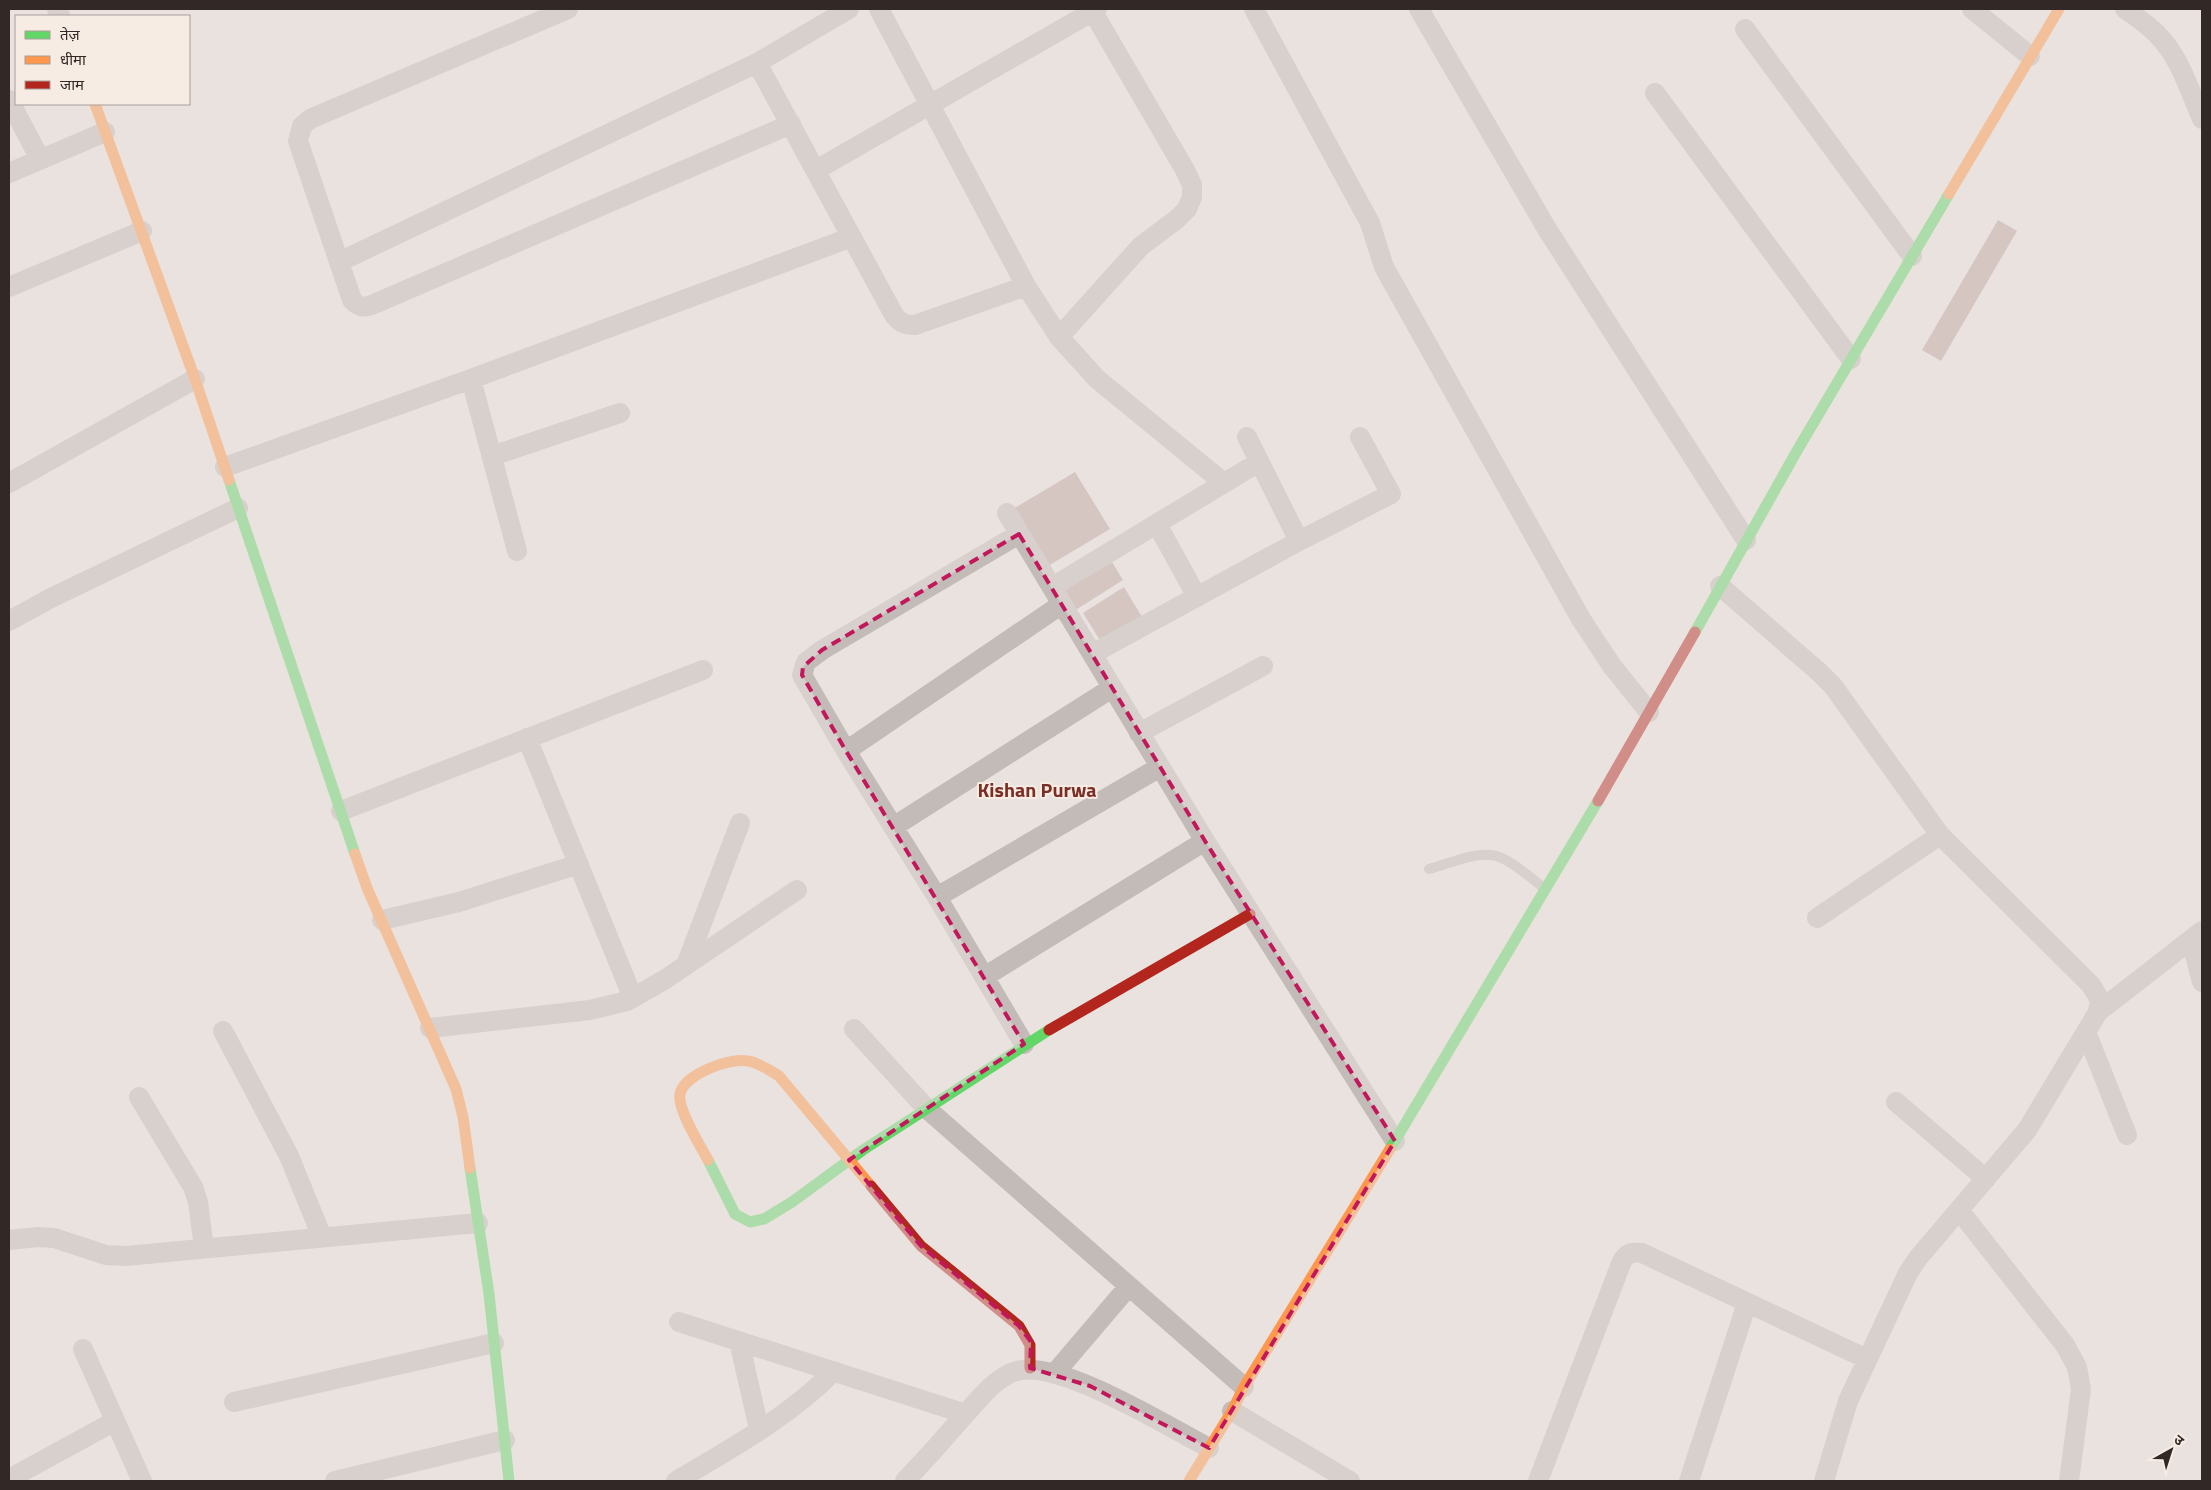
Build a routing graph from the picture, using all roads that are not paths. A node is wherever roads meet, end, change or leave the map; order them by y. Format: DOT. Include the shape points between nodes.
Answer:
graph roads {
  1 [pos="568,9"];
  2 [pos="849,9"];
  3 [pos="879,9"];
  4 [pos="1254,9"];
  5 [pos="1419,9"];
  6 [pos="1972,9"];
  7 [pos="2059,9"];
  8 [pos="2125,9"];
  9 [pos="1095,10"];
  10 [pos="1745,29"];
  11 [pos="2030,56"];
  12 [pos="758,63"];
  13 [pos="1655,93"];
  14 [pos="9,100"];
  15 [pos="95,105"];
  16 [pos="930,105"];
  17 [pos="2202,119"];
  18 [pos="791,124"];
  19 [pos="105,132"];
  20 [pos="40,159"];
  21 [pos="816,170"];
  22 [pos="9,172"];
  23 [pos="142,231"];
  24 [pos="852,237"];
  25 [pos="1912,256"];
  26 [pos="339,262"];
  27 [pos="9,286"];
  28 [pos="1026,286"];
  29 [pos="1059,337"];
  30 [pos="1851,360"];
  31 [pos="471,379"];
  32 [pos="194,380"];
  33 [pos="620,413"];
  34 [pos="1247,437"];
  35 [pos="1360,437"];
  36 [pos="492,456"];
  37 [pos="1259,462"];
  38 [pos="225,467"];
  39 [pos="9,483"];
  40 [pos="1224,483"];
  41 [pos="238,508"];
  42 [pos="1007,513"];
  43 [pos="1156,524"];
  44 [pos="1020,534"];
  45 [pos="1746,540"];
  46 [pos="1299,541"];
  47 [pos="517,551"];
  48 [pos="1720,586"];
  49 [pos="1056,595"];
  50 [pos="1197,597"];
  51 [pos="9,621"];
  52 [pos="1092,654"];
  53 [pos="1263,666"];
  54 [pos="703,670"];
  55 [pos="1112,688"];
  56 [pos="1649,712"];
  57 [pos="1139,733"];
  58 [pos="527,738"];
  59 [pos="846,751"];
  60 [pos="1160,767"];
  61 [pos="340,811"];
  62 [pos="740,823"];
  63 [pos="894,827"];
  64 [pos="1940,835"];
  65 [pos="1205,841"];
  66 [pos="579,864"];
  67 [pos="1429,869"];
  68 [pos="1545,889"];
  69 [pos="796,890"];
  70 [pos="937,897"];
  71 [pos="1250,914"];
  72 [pos="1817,918"];
  73 [pos="382,920"];
  74 [pos="2196,936"];
  75 [pos="686,965"];
  76 [pos="984,977"];
  77 [pos="2202,982"];
  78 [pos="633,998"];
  79 [pos="2098,1012"];
  80 [pos="430,1028"];
  81 [pos="854,1029"];
  82 [pos="224,1030"];
  83 [pos="2086,1032"];
  84 [pos="1024,1044"];
  85 [pos="138,1097"];
  86 [pos="1896,1102"];
  87 [pos="926,1108"];
  88 [pos="2127,1135"];
  89 [pos="1395,1142"];
  90 [pos="849,1160"];
  91 [pos="1986,1179"];
  92 [pos="1959,1210"];
  93 [pos="478,1223"];
  94 [pos="322,1237"];
  95 [pos="9,1240"];
  96 [pos="204,1248"];
  97 [pos="1129,1286"];
  98 [pos="1747,1303"];
  99 [pos="679,1322"];
  100 [pos="738,1341"];
  101 [pos="494,1343"];
  102 [pos="83,1349"];
  103 [pos="1867,1360"];
  104 [pos="1030,1368"];
  105 [pos="834,1371"];
  106 [pos="1054,1374"];
  107 [pos="1244,1387"];
  108 [pos="234,1402"];
  109 [pos="1232,1411"];
  110 [pos="966,1414"];
  111 [pos="115,1421"];
  112 [pos="759,1429"];
  113 [pos="505,1440"];
  114 [pos="1209,1448"];
  115 [pos="9,1479"];
  116 [pos="142,1481"];
  117 [pos="335,1481"];
  118 [pos="509,1481"];
  119 [pos="676,1481"];
  120 [pos="905,1481"];
  121 [pos="1190,1481"];
  122 [pos="1350,1481"];
  123 [pos="1538,1481"];
  124 [pos="1689,1481"];
  125 [pos="1824,1481"];
  126 [pos="2070,1481"];
  1 -- 26 [label="street" via="310,118 302,126 298,141"];
  2 -- 12 [label="street"];
  3 -- 16 [label="street"];
  4 -- 56 [label="street" via="1370,223 1384,267 1581,619 1612,666"];
  5 -- 45 [label="street" via="1547,229"];
  6 -- 11 [label="street"];
  7 -- 11 [label="street"];
  8 -- 17 [label="street" via="2148,26 2176,59"];
  9 -- 16 [label="street"];
  9 -- 29 [label="street" via="1185,170 1192,185 1192,197 1182,214 1135,253"];
  10 -- 25 [label="street"];
  11 -- 25 [label="street"];
  12 -- 18 [label="street"];
  12 -- 26 [label="street"];
  13 -- 30 [label="street"];
  14 -- 20 [label="street"];
  15 -- 19 [label="street"];
  16 -- 21 [label="street"];
  16 -- 28 [label="street"];
  18 -- 21 [label="street"];
  18 -- 26 [label="street" via="365,308 352,300"];
  19 -- 20 [label="street"];
  19 -- 23 [label="street"];
  20 -- 22 [label="street"];
  21 -- 24 [label="street"];
  23 -- 27 [label="street"];
  23 -- 32 [label="street"];
  24 -- 28 [label="street" via="894,315 906,325"];
  24 -- 31 [label="street"];
  25 -- 30 [label="street"];
  28 -- 29 [label="street"];
  29 -- 40 [label="street" via="1097,379"];
  30 -- 45 [label="street"];
  31 -- 36 [label="street"];
  31 -- 38 [label="street"];
  32 -- 38 [label="street"];
  32 -- 39 [label="street"];
  33 -- 36 [label="street"];
  34 -- 37 [label="street"];
  35 -- 46 [label="street" via="1390,494"];
  36 -- 47 [label="street"];
  37 -- 40 [label="street"];
  37 -- 46 [label="street"];
  38 -- 41 [label="street"];
  40 -- 43 [label="street"];
  41 -- 51 [label="street"];
  41 -- 61 [label="street"];
  42 -- 44 [label="street"];
  43 -- 49 [label="street"];
  43 -- 50 [label="street"];
  44 -- 49 [label="street"];
  44 -- 59 [label="street" via="806,662 802,675"];
  45 -- 48 [label="street"];
  46 -- 50 [label="street"];
  48 -- 56 [label="street"];
  48 -- 64 [label="street" via="1833,686"];
  49 -- 52 [label="street"];
  49 -- 59 [label="street"];
  50 -- 52 [label="street"];
  52 -- 55 [label="street"];
  53 -- 57 [label="street"];
  54 -- 58 [label="street"];
  55 -- 57 [label="street"];
  55 -- 63 [label="street"];
  56 -- 68 [label="street"];
  57 -- 60 [label="street"];
  58 -- 61 [label="street"];
  58 -- 66 [label="street"];
  59 -- 63 [label="street"];
  60 -- 65 [label="street"];
  60 -- 70 [label="street"];
  61 -- 73 [label="street"];
  62 -- 75 [label="street"];
  63 -- 70 [label="street"];
  64 -- 72 [label="street"];
  64 -- 79 [label="street" via="2091,985 2100,1000"];
  65 -- 71 [label="street"];
  65 -- 76 [label="street"];
  66 -- 73 [label="street" via="467,900"];
  66 -- 78 [label="street"];
  67 -- 68 [label="lane" via="1475,856 1491,855 1505,860"];
  68 -- 89 [label="street"];
  69 -- 75 [label="street"];
  70 -- 76 [label="street"];
  71 -- 84 [label="street"];
  71 -- 89 [label="street"];
  73 -- 80 [label="street"];
  74 -- 77 [label="street"];
  74 -- 79 [label="street"];
  75 -- 78 [label="street"];
  76 -- 84 [label="street"];
  78 -- 80 [label="street" via="590,1010"];
  79 -- 83 [label="street"];
  80 -- 93 [label="street" via="456,1089 463,1117"];
  81 -- 87 [label="street"];
  82 -- 94 [label="street" via="289,1156"];
  83 -- 88 [label="street"];
  83 -- 91 [label="street" via="2026,1130"];
  84 -- 87 [label="street"];
  85 -- 96 [label="street" via="193,1187"];
  86 -- 91 [label="street"];
  87 -- 90 [label="street"];
  87 -- 97 [label="street"];
  89 -- 107 [label="street"];
  90 -- 90 [label="street" via="793,1201 758,1222 747,1222 735,1214 680,1104 680,1092 687,1082 709,1067 746,1060 759,1064 780,1076"];
  90 -- 104 [label="street" via="921,1246 1018,1326 1031,1342"];
  91 -- 92 [label="street"];
  92 -- 103 [label="street" via="1908,1273"];
  92 -- 126 [label="street" via="2065,1345 2077,1367 2081,1389"];
  93 -- 94 [label="street"];
  93 -- 101 [label="street"];
  94 -- 96 [label="street"];
  95 -- 96 [label="street" via="38,1236 54,1238 88,1250 126,1256"];
  97 -- 106 [label="street"];
  97 -- 107 [label="street"];
  98 -- 103 [label="street"];
  98 -- 123 [label="street" via="1642,1253 1626,1254"];
  98 -- 124 [label="street"];
  99 -- 100 [label="street"];
  100 -- 105 [label="street"];
  100 -- 112 [label="street"];
  101 -- 108 [label="street"];
  101 -- 113 [label="street"];
  102 -- 111 [label="street"];
  103 -- 125 [label="street" via="1841,1420"];
  104 -- 106 [label="street"];
  104 -- 110 [label="street" via="1012,1372 989,1388"];
  105 -- 110 [label="street"];
  105 -- 112 [label="street" via="812,1394"];
  106 -- 114 [label="street" via="1090,1386"];
  107 -- 109 [label="street"];
  109 -- 114 [label="street"];
  109 -- 122 [label="street"];
  110 -- 120 [label="street"];
  111 -- 115 [label="street"];
  111 -- 116 [label="street"];
  112 -- 119 [label="street"];
  113 -- 117 [label="street"];
  113 -- 118 [label="street"];
  114 -- 121 [label="street"];
}
